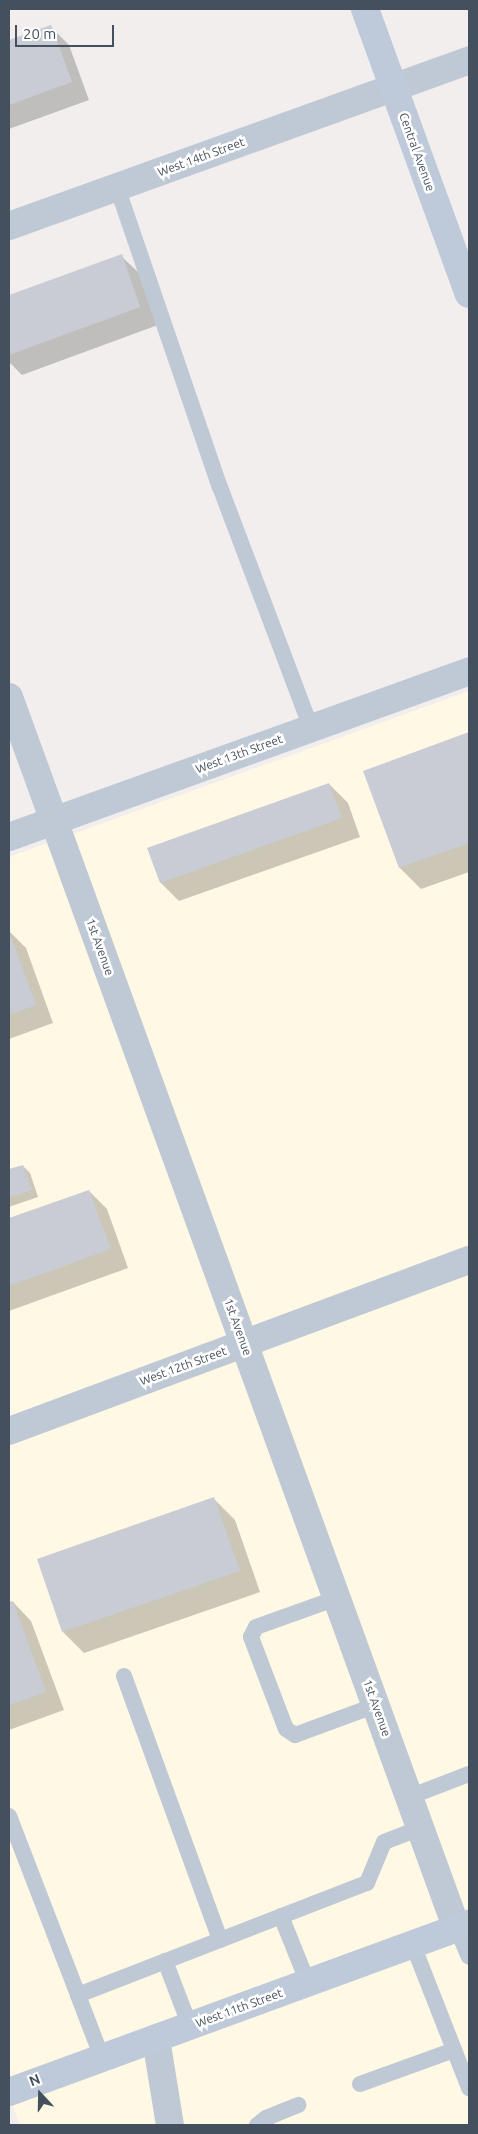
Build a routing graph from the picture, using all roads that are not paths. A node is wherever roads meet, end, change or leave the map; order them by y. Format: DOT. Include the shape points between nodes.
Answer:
graph roads {
  1 [pos="365,9"];
  2 [pos="469,60"];
  3 [pos="394,88"];
  4 [pos="117,187"];
  5 [pos="9,226"];
  6 [pos="469,294"];
  7 [pos="469,671"];
  8 [pos="9,697"];
  9 [pos="311,728"];
  10 [pos="54,821"];
  11 [pos="9,837"];
  12 [pos="469,1260"];
  13 [pos="244,1343"];
  14 [pos="9,1431"];
  15 [pos="337,1598"];
  16 [pos="124,1676"];
  17 [pos="376,1705"];
  18 [pos="469,1774"];
  19 [pos="409,1797"];
  20 [pos="9,1816"];
  21 [pos="420,1828"];
  22 [pos="282,1916"];
  23 [pos="463,1927"];
  24 [pos="220,1940"];
  25 [pos="413,1945"];
  26 [pos="469,1957"];
  27 [pos="165,1961"];
  28 [pos="308,1983"];
  29 [pos="78,1995"];
  30 [pos="190,2026"];
  31 [pos="156,2039"];
  32 [pos="454,2050"];
  33 [pos="102,2058"];
  34 [pos="360,2084"];
  35 [pos="469,2088"];
  36 [pos="9,2092"];
  37 [pos="299,2105"];
  38 [pos="170,2125"];
  39 [pos="257,2125"];
  1 -- 3 [label="main road, Central Avenue"];
  2 -- 3 [label="street, West 14th Street"];
  3 -- 4 [label="street, West 14th Street"];
  3 -- 6 [label="main road, Central Avenue"];
  4 -- 5 [label="street, West 14th Street"];
  4 -- 9 [label="lane" via="220,487"];
  7 -- 9 [label="street, West 13th Street"];
  8 -- 10 [label="street, 1st Avenue"];
  9 -- 10 [label="street, West 13th Street"];
  10 -- 11 [label="street, West 13th Street"];
  10 -- 13 [label="street, 1st Avenue"];
  12 -- 13 [label="street, West 12th Street"];
  13 -- 14 [label="street, West 12th Street"];
  13 -- 15 [label="street, 1st Avenue"];
  15 -- 17 [label="street, 1st Avenue"];
  15 -- 17 [label="lane" via="256,1628 251,1636 286,1729 295,1735"];
  16 -- 24 [label="lane"];
  17 -- 19 [label="street, 1st Avenue"];
  18 -- 19 [label="lane"];
  19 -- 21 [label="street, 1st Avenue"];
  20 -- 29 [label="lane"];
  21 -- 22 [label="lane" via="384,1842 367,1883"];
  21 -- 23 [label="street, 1st Avenue"];
  22 -- 24 [label="lane"];
  22 -- 28 [label="lane"];
  23 -- 25 [label="main road, West 11th Street"];
  23 -- 26 [label="lane, 1st Avenue"];
  24 -- 27 [label="lane"];
  25 -- 28 [label="main road, West 11th Street"];
  25 -- 32 [label="lane"];
  27 -- 29 [label="lane"];
  27 -- 30 [label="lane"];
  28 -- 30 [label="main road, West 11th Street"];
  29 -- 33 [label="lane"];
  30 -- 31 [label="main road, West 11th Street"];
  31 -- 33 [label="main road, West 11th Street"];
  31 -- 38 [label="street"];
  32 -- 34 [label="lane"];
  32 -- 35 [label="lane"];
  33 -- 36 [label="main road, West 11th Street"];
  37 -- 39 [label="lane"];
}
